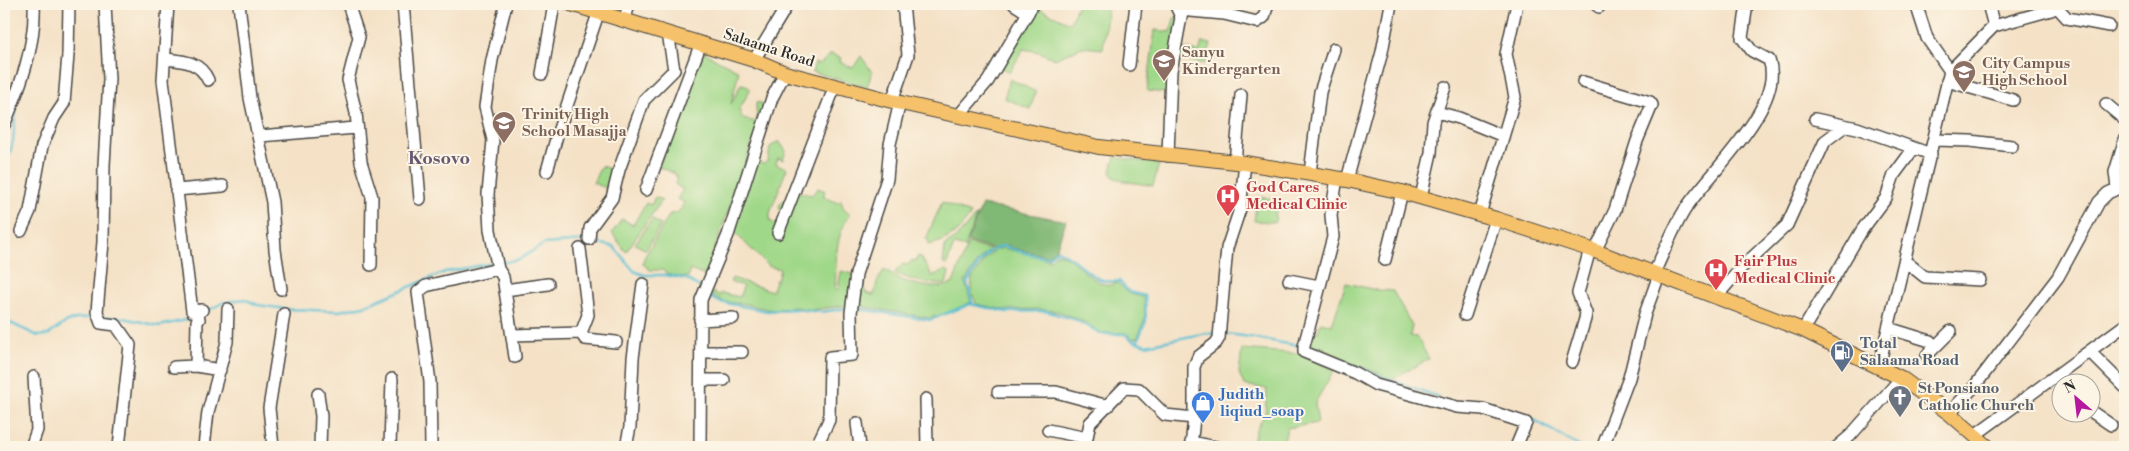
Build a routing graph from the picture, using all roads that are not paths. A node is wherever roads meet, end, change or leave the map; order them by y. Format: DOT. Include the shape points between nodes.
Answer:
graph roads {
  1 [pos="34,4"];
  2 [pos="69,4"];
  3 [pos="105,4"];
  4 [pos="168,4"];
  5 [pos="239,4"];
  6 [pos="348,4"];
  7 [pos="403,4"];
  8 [pos="506,4"];
  9 [pos="554,4"];
  10 [pos="576,4"];
  11 [pos="629,4"];
  12 [pos="788,4"];
  13 [pos="902,4"];
  14 [pos="1014,4"];
  15 [pos="1136,4"];
  16 [pos="1268,4"];
  17 [pos="1391,4"];
  18 [pos="1517,4"];
  19 [pos="1747,4"];
  20 [pos="1916,4"];
  21 [pos="1988,4"];
  22 [pos="2058,5"];
  23 [pos="1177,7"];
  24 [pos="1030,8"];
  25 [pos="599,11"];
  26 [pos="625,19"];
  27 [pos="1994,26"];
  28 [pos="2109,26"];
  29 [pos="668,32"];
  30 [pos="701,43"];
  31 [pos="1334,49"];
  32 [pos="164,58"];
  33 [pos="754,60"];
  34 [pos="1129,66"];
  35 [pos="784,73"];
  36 [pos="542,74"];
  37 [pos="1948,76"];
  38 [pos="208,80"];
  39 [pos="1583,82"];
  40 [pos="835,86"];
  41 [pos="1445,87"];
  42 [pos="1241,95"];
  43 [pos="2012,100"];
  44 [pos="896,101"];
  45 [pos="2106,104"];
  46 [pos="1437,112"];
  47 [pos="959,115"];
  48 [pos="1815,119"];
  49 [pos="2125,120"];
  50 [pos="4,125"];
  51 [pos="1845,126"];
  52 [pos="356,128"];
  53 [pos="260,136"];
  54 [pos="1503,136"];
  55 [pos="2125,139"];
  56 [pos="1934,140"];
  57 [pos="2012,146"];
  58 [pos="1914,148"];
  59 [pos="1931,154"];
  60 [pos="1168,156"];
  61 [pos="1240,163"];
  62 [pos="547,171"];
  63 [pos="1310,173"];
  64 [pos="1342,179"];
  65 [pos="223,186"];
  66 [pos="2121,186"];
  67 [pos="176,190"];
  68 [pos="646,190"];
  69 [pos="1402,192"];
  70 [pos="1421,197"];
  71 [pos="420,199"];
  72 [pos="1480,214"];
  73 [pos="1496,219"];
  74 [pos="21,231"];
  75 [pos="778,233"];
  76 [pos="589,239"];
  77 [pos="580,249"];
  78 [pos="1593,250"];
  79 [pos="1385,260"];
  80 [pos="1905,261"];
  81 [pos="497,263"];
  82 [pos="371,265"];
  83 [pos="1657,274"];
  84 [pos="1289,280"];
  85 [pos="1980,280"];
  86 [pos="548,284"];
  87 [pos="643,284"];
  88 [pos="1319,286"];
  89 [pos="281,289"];
  90 [pos="505,290"];
  91 [pos="1718,296"];
  92 [pos="228,309"];
  93 [pos="284,314"];
  94 [pos="1465,315"];
  95 [pos="733,318"];
  96 [pos="700,320"];
  97 [pos="2125,325"];
  98 [pos="1888,328"];
  99 [pos="1803,330"];
  100 [pos="1951,331"];
  101 [pos="582,333"];
  102 [pos="512,335"];
  103 [pos="616,342"];
  104 [pos="701,352"];
  105 [pos="742,352"];
  106 [pos="2090,352"];
  107 [pos="515,357"];
  108 [pos="1572,362"];
  109 [pos="196,366"];
  110 [pos="1879,366"];
  111 [pos="174,367"];
  112 [pos="220,370"];
  113 [pos="2067,374"];
  114 [pos="34,377"];
  115 [pos="1901,378"];
  116 [pos="392,379"];
  117 [pos="701,380"];
  118 [pos="724,380"];
  119 [pos="2052,386"];
  120 [pos="2125,387"];
  121 [pos="998,392"];
  122 [pos="318,394"];
  123 [pos="926,398"];
  124 [pos="1108,406"];
  125 [pos="1950,412"];
  126 [pos="1194,418"];
  127 [pos="2102,419"];
  128 [pos="856,423"];
  129 [pos="2111,425"];
  130 [pos="1048,430"];
  131 [pos="1975,435"];
  132 [pos="1086,442"];
  133 [pos="1191,444"];
  134 [pos="1603,446"];
  135 [pos="31,447"];
  136 [pos="119,447"];
  137 [pos="204,447"];
  138 [pos="273,447"];
  139 [pos="320,447"];
  140 [pos="390,447"];
  141 [pos="431,447"];
  142 [pos="626,447"];
  143 [pos="700,447"];
  144 [pos="816,447"];
  145 [pos="860,447"];
  146 [pos="927,447"];
  147 [pos="1216,447"];
  148 [pos="1516,447"];
  149 [pos="1837,447"];
  150 [pos="1988,447"];
  1 -- 50 [label="street" via="30,46 18,92"];
  2 -- 74 [label="street" via="64,102 44,140 30,211"];
  3 -- 136 [label="street" via="110,79 99,318 116,325 130,345"];
  4 -- 32 [label="street"];
  5 -- 53 [label="street" via="250,98"];
  6 -- 52 [label="street" via="359,37 348,80"];
  7 -- 71 [label="street"];
  8 -- 81 [label="street" via="492,60 485,107 492,132 488,194 490,230"];
  9 -- 36 [label="street"];
  10 -- 25 [label="main road, Salaama Road"];
  11 -- 26 [label="street"];
  12 -- 33 [label="street"];
  13 -- 44 [label="street" via="908,55"];
  14 -- 24 [label="street"];
  15 -- 34 [label="street"];
  16 -- 23 [label="street" via="1264,17 1257,22"];
  17 -- 64 [label="street" via="1382,52"];
  18 -- 54 [label="street" via="1506,54 1515,97"];
  19 -- 83 [label="street" via="1742,38 1752,51 1769,60 1772,67 1766,95 1753,125 1687,207"];
  20 -- 37 [label="street" via="1926,38"];
  21 -- 27 [label="street"];
  22 -- 27 [label="street"];
  22 -- 28 [label="street" via="2067,18"];
  23 -- 60 [label="street" via="1180,20 1171,71"];
  24 -- 47 [label="street" via="988,81"];
  25 -- 26 [label="main road, Salaama Road"];
  25 -- 62 [label="street"];
  26 -- 29 [label="main road, Salaama Road"];
  27 -- 37 [label="street"];
  29 -- 30 [label="main road, Salaama Road"];
  29 -- 76 [label="street" via="674,70 644,100 612,198 590,228"];
  30 -- 33 [label="main road, Salaama Road"];
  30 -- 68 [label="street"];
  31 -- 63 [label="street" via="1320,92"];
  32 -- 38 [label="street" via="191,62"];
  32 -- 67 [label="street" via="163,80"];
  33 -- 35 [label="main road, Salaama Road"];
  35 -- 40 [label="main road, Salaama Road"];
  35 -- 96 [label="street" via="772,98 728,235 701,300"];
  37 -- 43 [label="street"];
  37 -- 56 [label="street"];
  39 -- 78 [label="street" via="1652,105 1615,210"];
  40 -- 44 [label="main road, Salaama Road"];
  40 -- 75 [label="street"];
  41 -- 46 [label="street"];
  42 -- 61 [label="street"];
  44 -- 47 [label="main road, Salaama Road"];
  44 -- 144 [label="street" via="887,179 858,266 851,308 852,355 830,357 829,420"];
  45 -- 49 [label="street"];
  46 -- 54 [label="street"];
  46 -- 70 [label="street"];
  47 -- 60 [label="main road, Salaama Road" via="1098,147"];
  48 -- 51 [label="street"];
  51 -- 58 [label="street"];
  51 -- 91 [label="street" via="1824,141 1787,225 1741,268"];
  52 -- 53 [label="street"];
  52 -- 82 [label="street" via="361,162 372,197"];
  53 -- 89 [label="street" via="272,202"];
  54 -- 72 [label="street"];
  55 -- 66 [label="street" via="2115,172"];
  56 -- 57 [label="street"];
  56 -- 59 [label="street"];
  58 -- 59 [label="street"];
  58 -- 99 [label="street" via="1894,175 1886,198 1862,230"];
  59 -- 80 [label="street"];
  60 -- 61 [label="main road, Salaama Road"];
  61 -- 63 [label="main road, Salaama Road"];
  61 -- 126 [label="street" via="1240,209 1227,248 1219,335 1216,344 1198,358 1194,367"];
  63 -- 64 [label="main road, Salaama Road"];
  64 -- 69 [label="main road, Salaama Road"];
  64 -- 88 [label="street" via="1331,215 1333,237"];
  65 -- 67 [label="street"];
  66 -- 125 [label="street" via="2099,202 2058,277 1974,387"];
  67 -- 109 [label="street" via="192,311 198,313"];
  69 -- 70 [label="main road, Salaama Road"];
  69 -- 79 [label="street"];
  70 -- 72 [label="main road, Salaama Road"];
  72 -- 73 [label="main road, Salaama Road"];
  73 -- 78 [label="main road, Salaama Road"];
  73 -- 94 [label="street"];
  77 -- 101 [label="street" via="588,316"];
  78 -- 83 [label="main road, Salaama Road"];
  78 -- 108 [label="street" via="1578,293 1586,313"];
  80 -- 85 [label="street" via="1925,277"];
  80 -- 98 [label="street"];
  81 -- 90 [label="street"];
  81 -- 141 [label="street" via="426,286 418,292 430,382"];
  83 -- 91 [label="main road, Salaama Road"];
  83 -- 134 [label="street" via="1630,378"];
  84 -- 88 [label="street"];
  86 -- 90 [label="street"];
  87 -- 142 [label="street"];
  88 -- 148 [label="street" via="1304,346 1306,354 1376,385 1456,407 1483,409 1526,423"];
  90 -- 102 [label="street"];
  91 -- 99 [label="main road, Salaama Road"];
  92 -- 112 [label="street" via="227,342"];
  93 -- 138 [label="street" via="269,408"];
  95 -- 96 [label="street"];
  96 -- 104 [label="street"];
  97 -- 106 [label="street"];
  98 -- 100 [label="street" via="1930,341 1931,351"];
  98 -- 110 [label="street"];
  99 -- 110 [label="main road, Salaama Road"];
  101 -- 102 [label="street"];
  101 -- 103 [label="street" via="585,339"];
  102 -- 107 [label="street"];
  104 -- 105 [label="street"];
  104 -- 117 [label="street"];
  106 -- 113 [label="street"];
  106 -- 120 [label="street"];
  109 -- 111 [label="street"];
  109 -- 112 [label="street"];
  110 -- 115 [label="main road, Salaama Road"];
  112 -- 137 [label="street" via="208,412"];
  114 -- 135 [label="street" via="37,430"];
  115 -- 125 [label="main road, Salaama Road"];
  115 -- 149 [label="street"];
  116 -- 140 [label="street"];
  117 -- 118 [label="street"];
  117 -- 143 [label="street"];
  119 -- 131 [label="street"];
  121 -- 124 [label="street" via="1056,392"];
  122 -- 139 [label="street"];
  123 -- 146 [label="street"];
  124 -- 126 [label="street" via="1122,390 1132,388 1139,390 1165,415"];
  124 -- 132 [label="street" via="1090,423"];
  125 -- 131 [label="main road, Salaama Road"];
  126 -- 133 [label="street"];
  127 -- 129 [label="street"];
  128 -- 145 [label="street"];
  130 -- 132 [label="street"];
  131 -- 150 [label="main road, Salaama Road"];
  133 -- 147 [label="street"];
}
